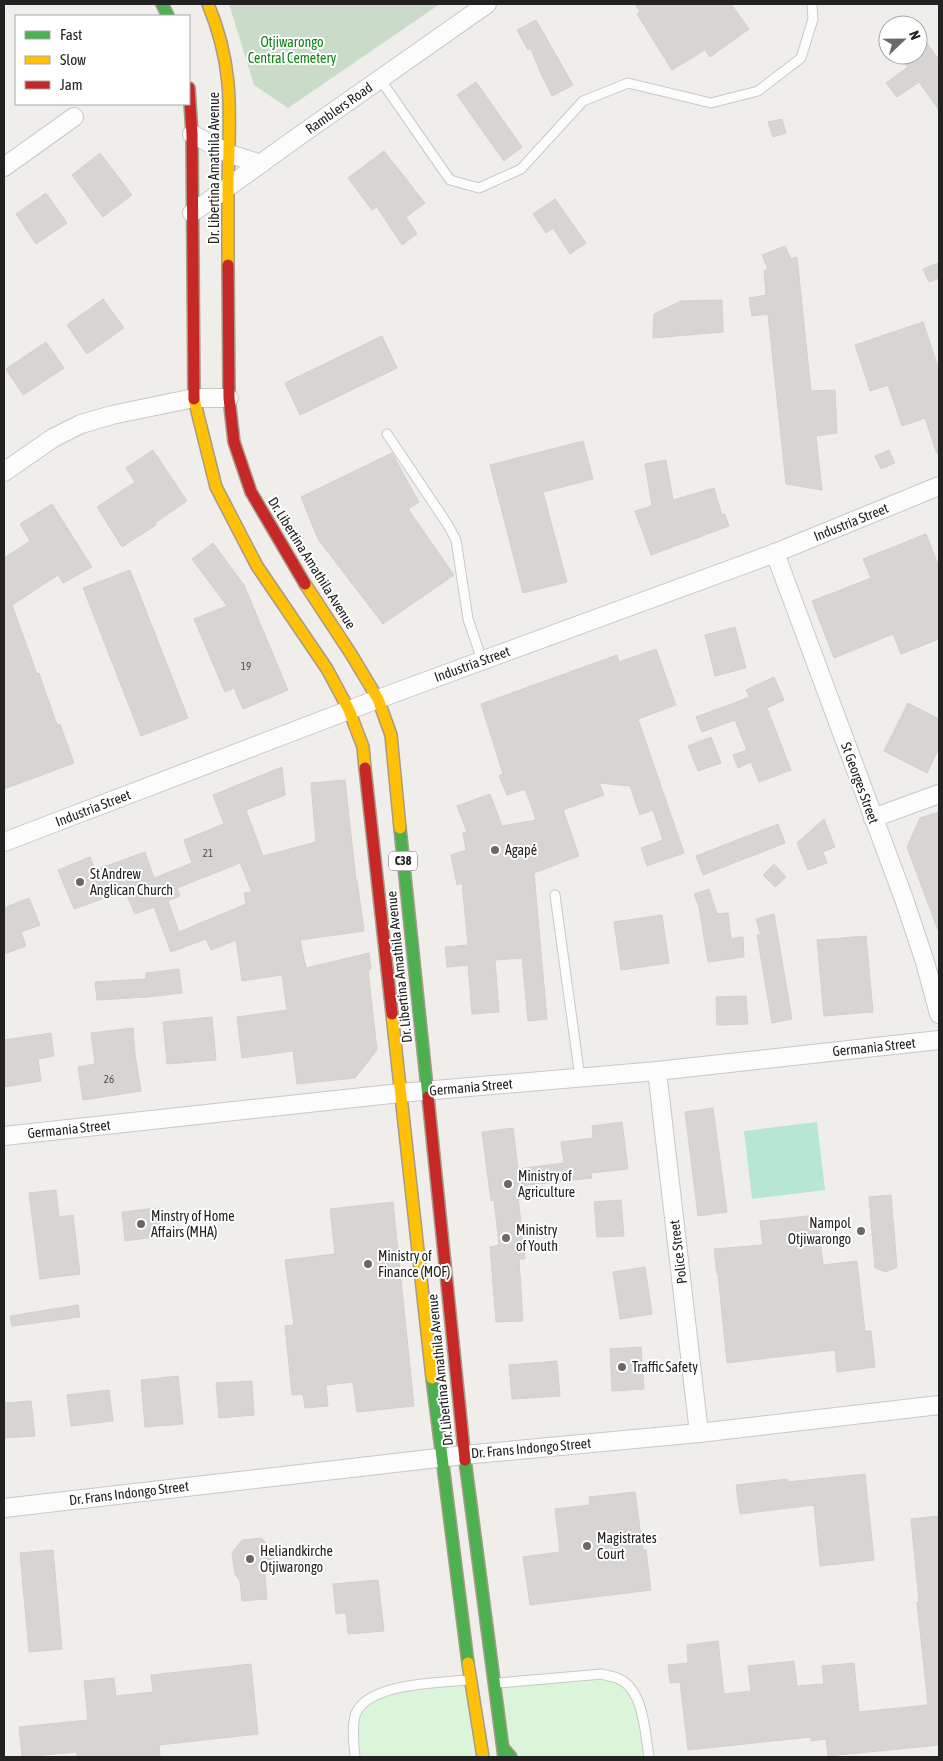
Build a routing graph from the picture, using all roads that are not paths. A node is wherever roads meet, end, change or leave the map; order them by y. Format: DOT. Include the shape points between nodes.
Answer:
graph roads {
  1 [pos="208,4"];
  2 [pos="487,4"];
  3 [pos="812,4"];
  4 [pos="380,79"];
  5 [pos="190,103"];
  6 [pos="74,117"];
  7 [pos="192,134"];
  8 [pos="230,154"];
  9 [pos="261,164"];
  10 [pos="4,167"];
  11 [pos="228,187"];
  12 [pos="192,213"];
  13 [pos="194,398"];
  14 [pos="229,398"];
  15 [pos="387,434"];
  16 [pos="4,472"];
  17 [pos="939,486"];
  18 [pos="775,553"];
  19 [pos="482,660"];
  20 [pos="378,699"];
  21 [pos="349,710"];
  22 [pos="939,794"];
  23 [pos="873,818"];
  24 [pos="4,842"];
  25 [pos="555,895"];
  26 [pos="939,1014"];
  27 [pos="939,1040"];
  28 [pos="657,1071"];
  29 [pos="580,1078"];
  30 [pos="426,1091"];
  31 [pos="400,1093"];
  32 [pos="4,1136"];
  33 [pos="939,1405"];
  34 [pos="699,1433"];
  35 [pos="464,1454"];
  36 [pos="442,1457"];
  37 [pos="4,1508"];
  38 [pos="470,1680"];
  39 [pos="495,1683"];
  40 [pos="503,1753"];
  41 [pos="355,1757"];
  42 [pos="483,1757"];
  43 [pos="511,1757"];
  44 [pos="649,1757"];
  1 -- 8 [label="main road, Dr. Libertina Amathila Avenue / C38" via="226,52"];
  2 -- 4 [label="street, Ramblers Road"];
  3 -- 4 [label="lane" via="814,19 801,58 758,91 711,103 628,83 583,101 521,169 479,188 450,180"];
  4 -- 9 [label="street, Ramblers Road"];
  5 -- 7 [label="main road, Dr. Libertina Amathila Avenue / C38"];
  6 -- 10 [label="street"];
  7 -- 8 [label="street"];
  7 -- 12 [label="main road, Dr. Libertina Amathila Avenue / C38"];
  8 -- 9 [label="street"];
  8 -- 11 [label="main road, Dr. Libertina Amathila Avenue / C38"];
  9 -- 11 [label="street, Ramblers Road"];
  11 -- 12 [label="street, Ramblers Road"];
  11 -- 14 [label="main road, Dr. Libertina Amathila Avenue / C38"];
  12 -- 13 [label="main road, Dr. Libertina Amathila Avenue / C38"];
  13 -- 14 [label="street"];
  13 -- 16 [label="street" via="112,414 81,424 53,438"];
  13 -- 21 [label="main road, Dr. Libertina Amathila Avenue / C38" via="216,487 257,566 327,669"];
  14 -- 20 [label="main road, Dr. Libertina Amathila Avenue / C38" via="234,442 251,492 294,568"];
  15 -- 19 [label="lane" via="456,540 468,619"];
  17 -- 18 [label="street, Industria Street"];
  18 -- 19 [label="street, Industria Street"];
  18 -- 23 [label="street, St Georges Street"];
  19 -- 20 [label="street, Industria Street"];
  20 -- 21 [label="street, Industria Street"];
  20 -- 30 [label="main road, Dr. Libertina Amathila Avenue / C38" via="391,736"];
  21 -- 24 [label="street, Industria Street"];
  21 -- 31 [label="main road, Dr. Libertina Amathila Avenue / C38" via="363,747"];
  22 -- 23 [label="street"];
  23 -- 26 [label="street, St Georges Street" via="919,944"];
  25 -- 29 [label="lane"];
  27 -- 28 [label="street, Germania Street"];
  28 -- 29 [label="street, Germania Street"];
  28 -- 34 [label="street, Police Street"];
  29 -- 30 [label="street, Germania Street"];
  30 -- 31 [label="street, Germania Street"];
  30 -- 35 [label="main road, Dr. Libertina Amathila Avenue / C38"];
  31 -- 32 [label="street, Germania Street"];
  31 -- 36 [label="main road, Dr. Libertina Amathila Avenue / C38"];
  33 -- 34 [label="street, Dr. Frans Indongo Street"];
  34 -- 35 [label="street, Dr. Frans Indongo Street"];
  35 -- 36 [label="street, Dr. Frans Indongo Street"];
  35 -- 39 [label="main road, Dr. Libertina Amathila Avenue / C38"];
  36 -- 37 [label="street, Dr. Frans Indongo Street"];
  36 -- 38 [label="main road, Dr. Libertina Amathila Avenue / C38"];
  38 -- 41 [label="lane" via="388,1690 372,1696 357,1711 353,1736"];
  38 -- 42 [label="main road, Dr. Libertina Amathila Avenue / C38"];
  39 -- 40 [label="main road, Dr. Libertina Amathila Avenue / C38"];
  39 -- 44 [label="lane" via="602,1674 618,1678 630,1688 642,1709"];
  40 -- 43 [label="main road"];
}
